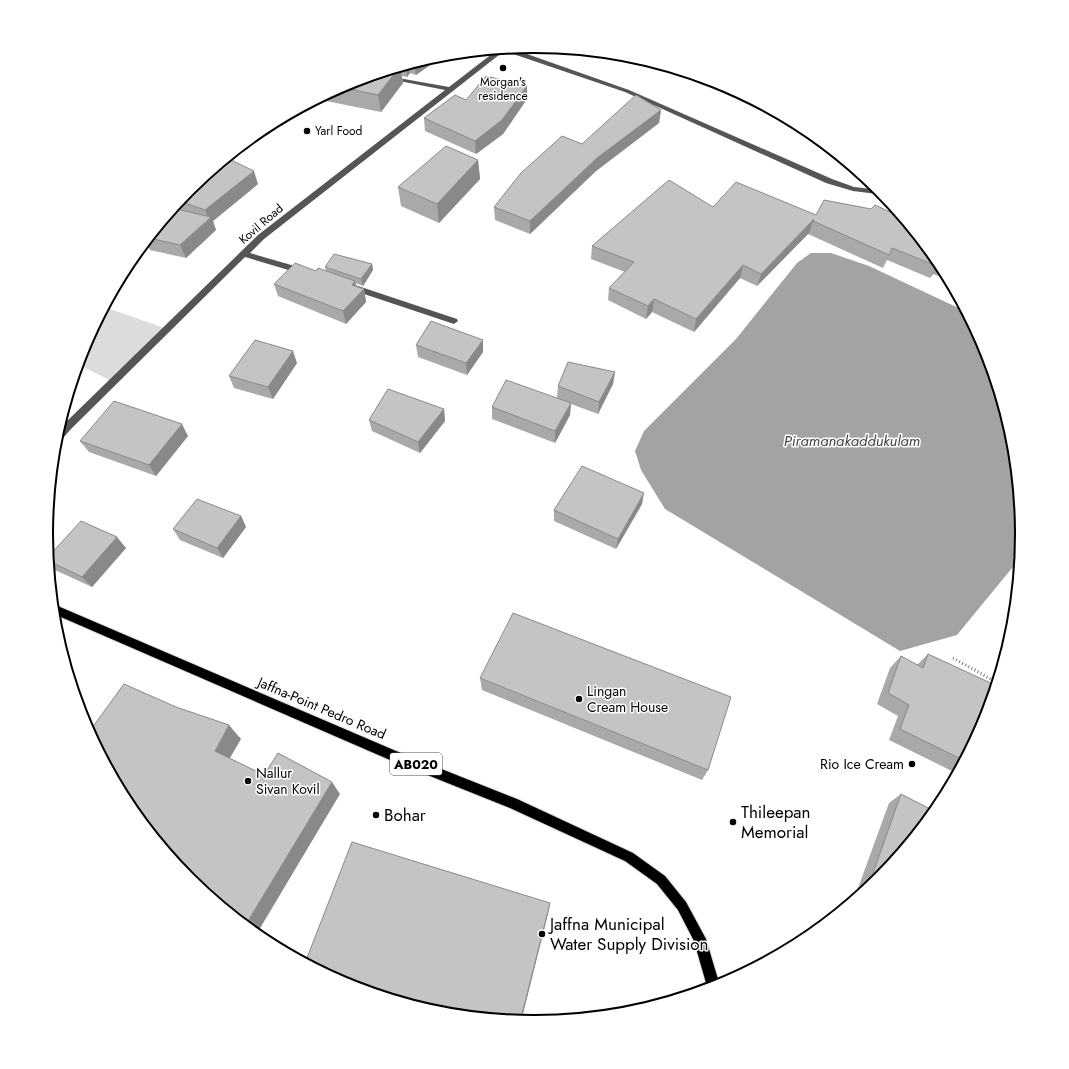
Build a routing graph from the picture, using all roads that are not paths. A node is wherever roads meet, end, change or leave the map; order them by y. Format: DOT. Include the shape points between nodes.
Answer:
graph roads {
  1 [pos="519,53"];
  2 [pos="495,55"];
  3 [pos="387,77"];
  4 [pos="451,89"];
  5 [pos="873,192"];
  6 [pos="245,254"];
  7 [pos="309,273"];
  8 [pos="345,285"];
  9 [pos="454,321"];
  10 [pos="64,430"];
  11 [pos="59,612"];
  12 [pos="712,982"];
  1 -- 5 [label="street" via="627,91 829,181"];
  2 -- 4 [label="street, Kovil Road"];
  3 -- 4 [label="street"];
  4 -- 6 [label="street, Kovil Road" via="261,238"];
  6 -- 7 [label="street"];
  6 -- 10 [label="street, Kovil Road"];
  8 -- 9 [label="street"];
  11 -- 12 [label="main road, Jaffna-Point Pedro Road / AB020" via="394,756 513,803 629,857 661,880 682,906 700,939"];
}
